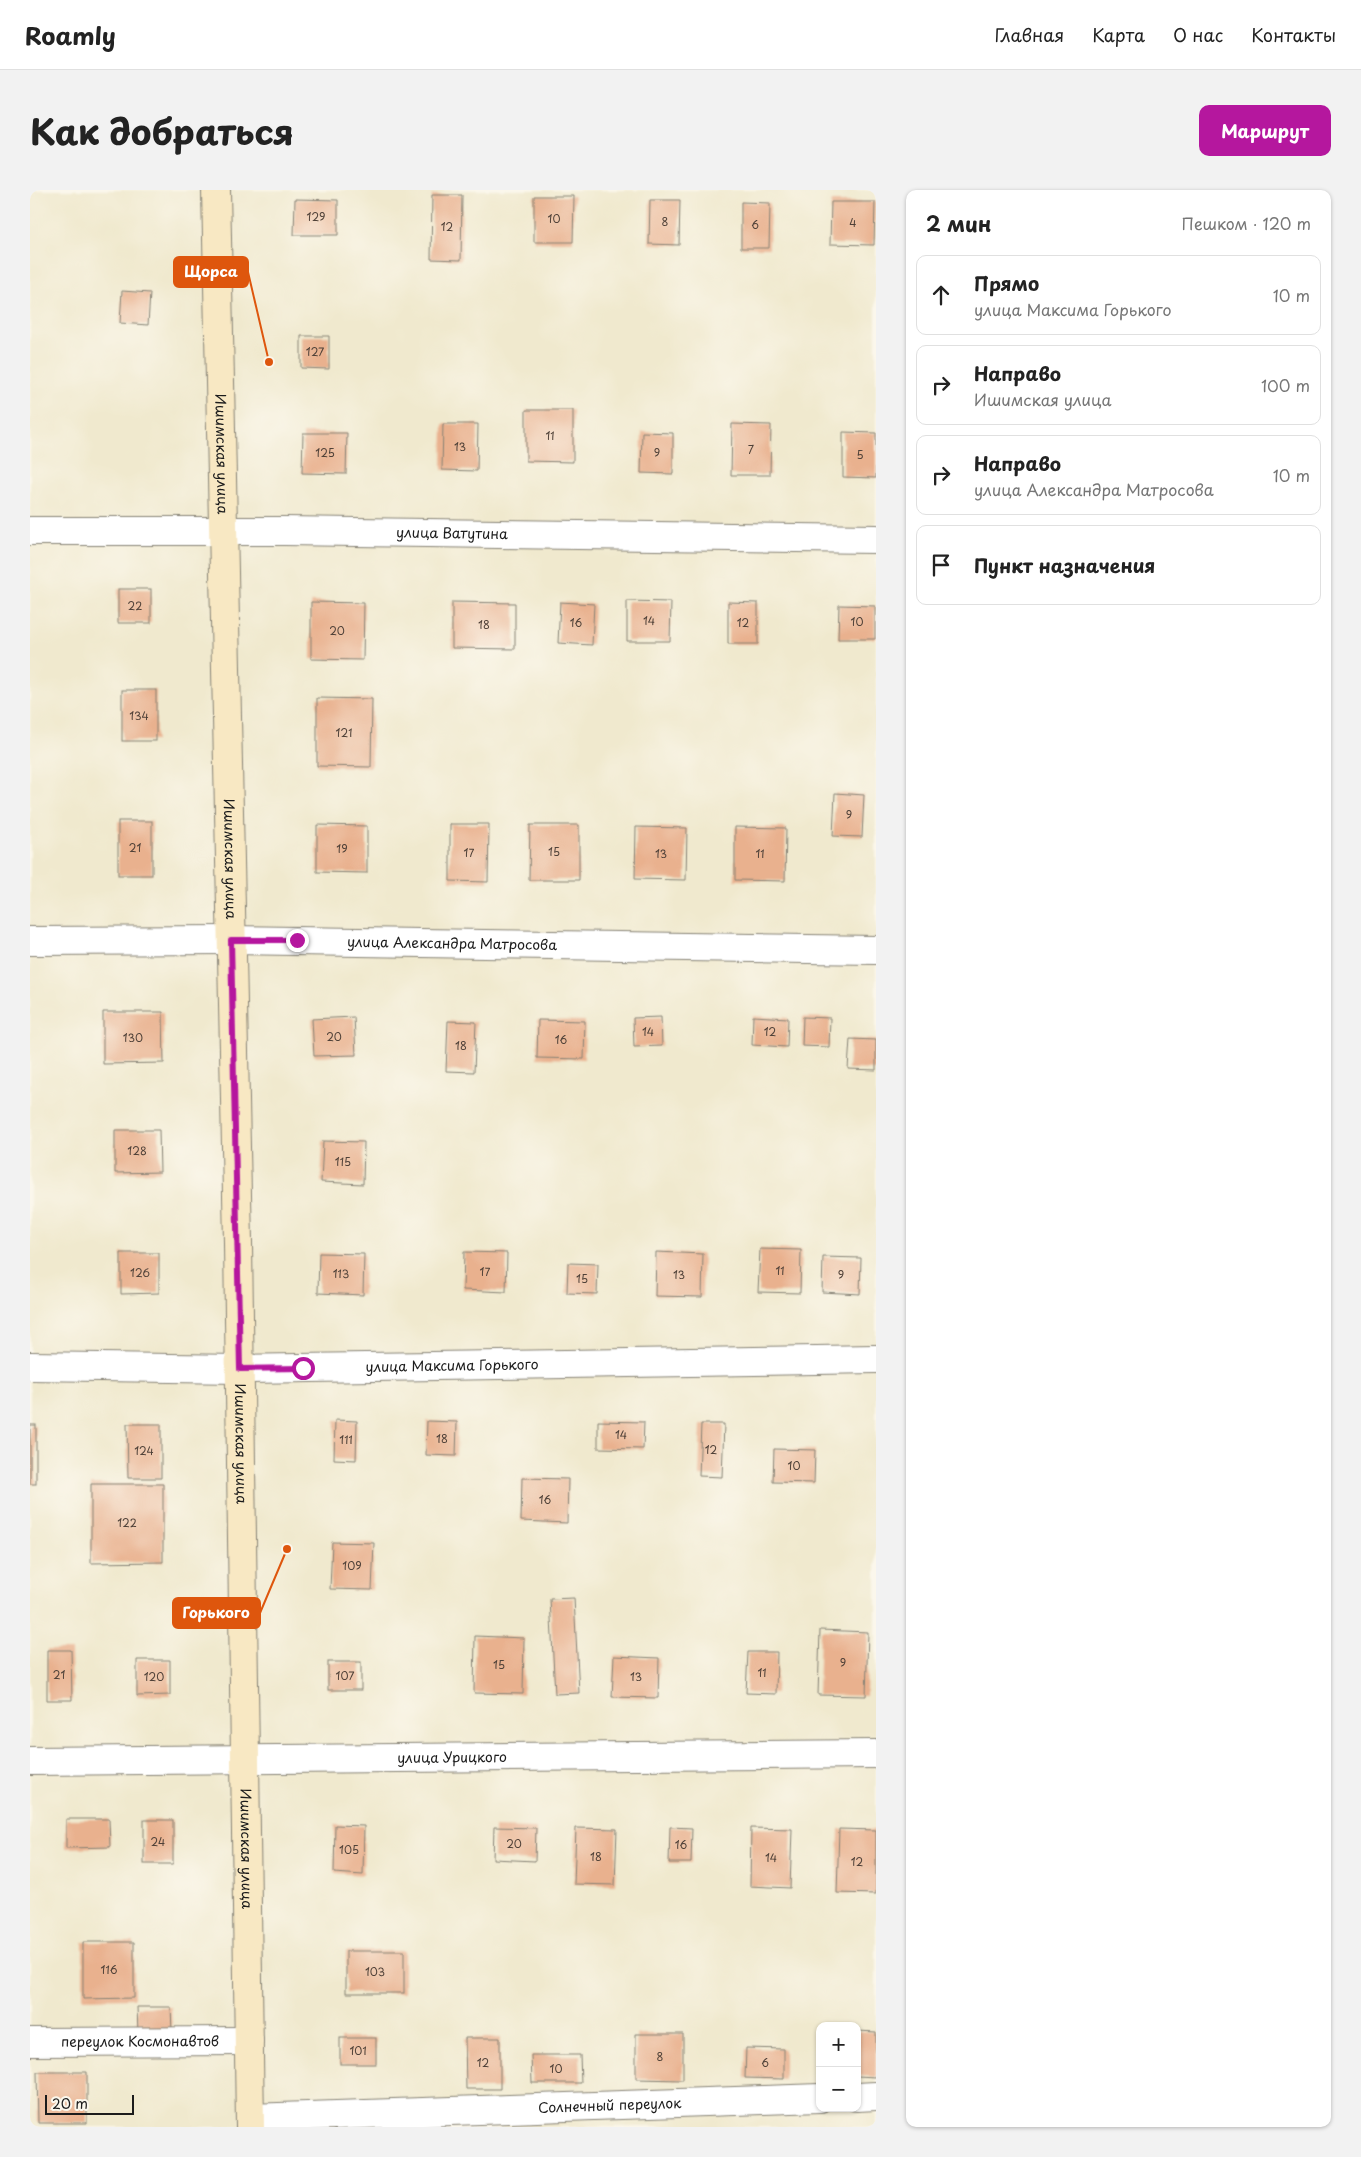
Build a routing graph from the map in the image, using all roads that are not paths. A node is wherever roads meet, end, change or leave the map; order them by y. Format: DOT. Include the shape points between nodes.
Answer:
graph roads {
  1 [pos="216,190"];
  2 [pos="223,530"];
  3 [pos="30,531"];
  4 [pos="876,539"];
  5 [pos="231,940"];
  6 [pos="30,941"];
  7 [pos="876,950"];
  8 [pos="876,1359"];
  9 [pos="30,1366"];
  10 [pos="240,1369"];
  11 [pos="876,1754"];
  12 [pos="246,1759"];
  13 [pos="30,1761"];
  14 [pos="249,2041"];
  15 [pos="30,2042"];
  16 [pos="876,2096"];
  17 [pos="861,2097"];
  18 [pos="816,2098"];
  19 [pos="250,2122"];
  1 -- 2 [label="main road, Ишимская улица"];
  2 -- 3 [label="street, улица Ватутина"];
  2 -- 4 [label="street, улица Ватутина"];
  2 -- 5 [label="main road, Ишимская улица"];
  5 -- 6 [label="street, улица Александра Матросова"];
  5 -- 7 [label="street, улица Александра Матросова"];
  5 -- 10 [label="main road, Ишимская улица"];
  8 -- 10 [label="street, улица Максима Горького"];
  9 -- 10 [label="street, улица Максима Горького"];
  10 -- 12 [label="main road, Ишимская улица"];
  11 -- 12 [label="street, улица Урицкого"];
  12 -- 13 [label="street, улица Урицкого"];
  12 -- 14 [label="main road, Ишимская улица"];
  14 -- 15 [label="street, переулок Космонавтов"];
  14 -- 19 [label="main road, Ишимская улица"];
  16 -- 17 [label="street"];
  18 -- 19 [label="street, Солнечный переулок"];
}
